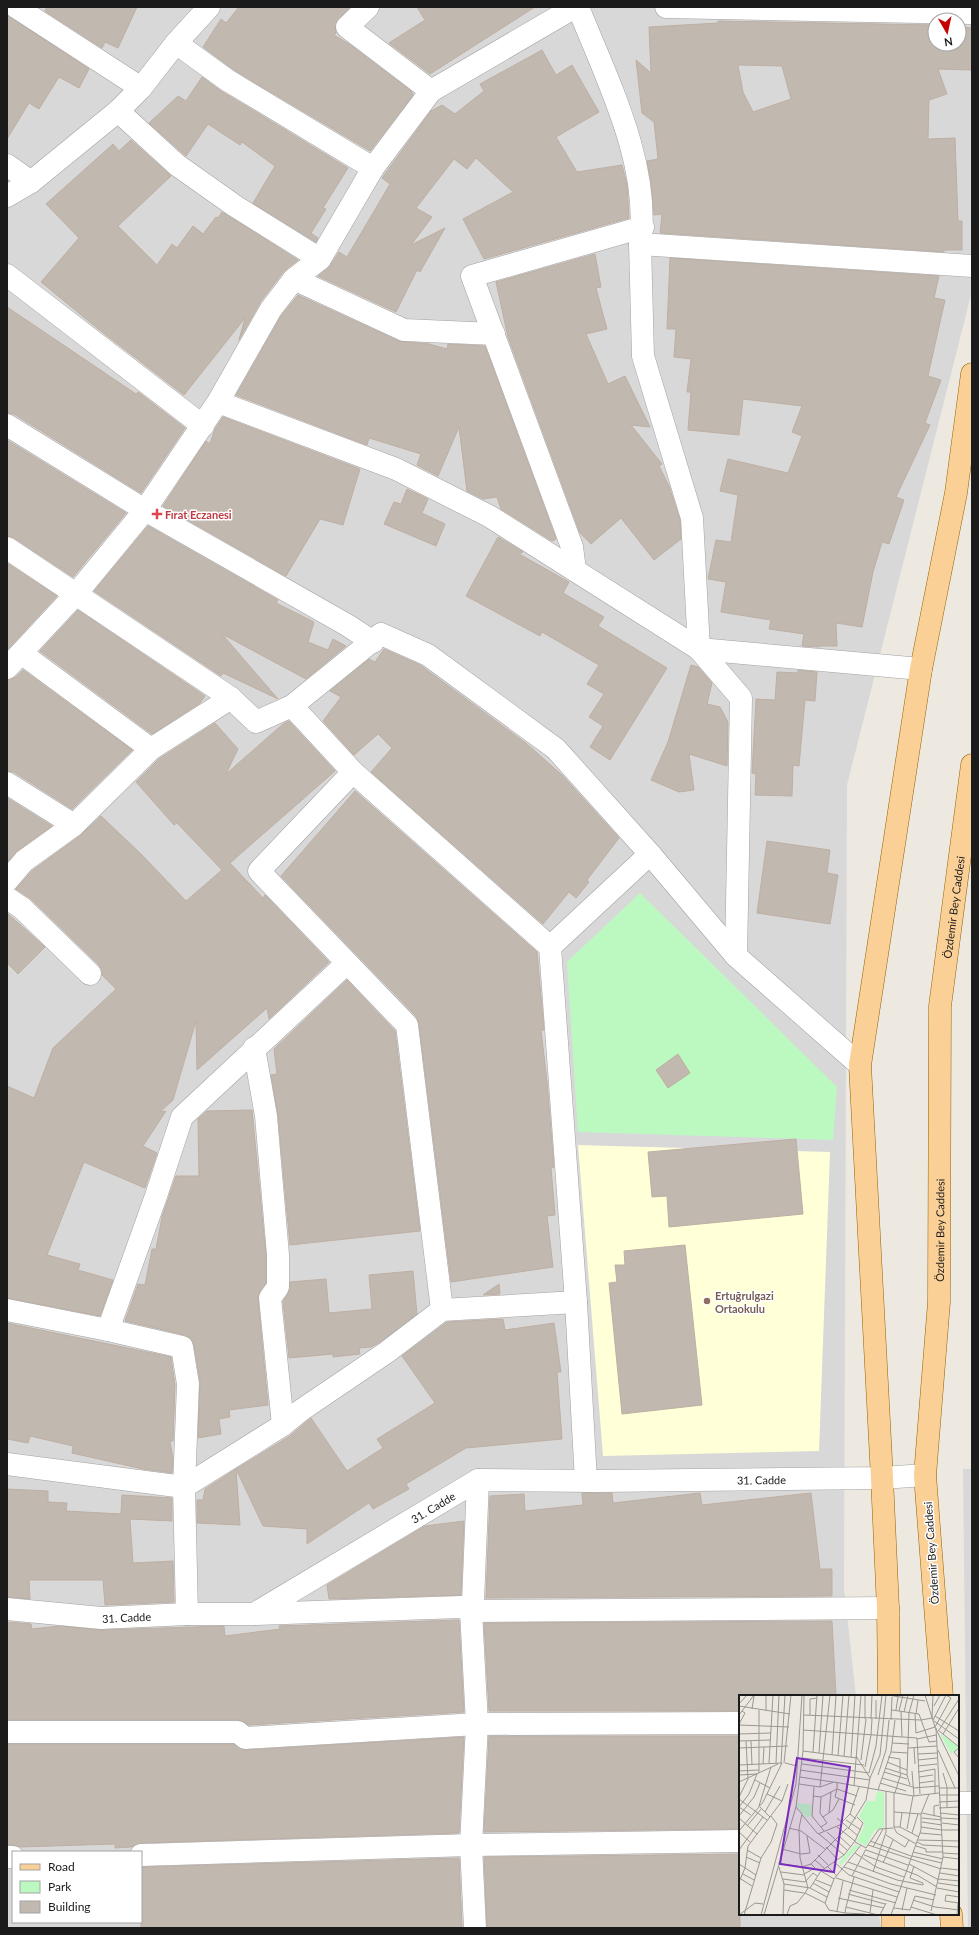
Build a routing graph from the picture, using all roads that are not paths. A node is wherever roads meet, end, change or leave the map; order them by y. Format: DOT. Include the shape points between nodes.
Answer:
graph roads {
  1 [pos="16,7"];
  2 [pos="209,7"];
  3 [pos="368,7"];
  4 [pos="575,7"];
  5 [pos="578,7"];
  6 [pos="666,7"];
  7 [pos="972,13"];
  8 [pos="176,43"];
  9 [pos="141,88"];
  10 [pos="431,91"];
  11 [pos="118,111"];
  12 [pos="7,165"];
  13 [pos="373,168"];
  14 [pos="30,182"];
  15 [pos="7,196"];
  16 [pos="642,236"];
  17 [pos="320,259"];
  18 [pos="972,266"];
  19 [pos="7,275"];
  20 [pos="294,278"];
  21 [pos="494,334"];
  22 [pos="972,374"];
  23 [pos="218,402"];
  24 [pos="7,425"];
  25 [pos="203,426"];
  26 [pos="145,510"];
  27 [pos="7,548"];
  28 [pos="575,570"];
  29 [pos="76,594"];
  30 [pos="373,642"];
  31 [pos="699,649"];
  32 [pos="14,660"];
  33 [pos="921,669"];
  34 [pos="231,698"];
  35 [pos="292,706"];
  36 [pos="151,749"];
  37 [pos="972,764"];
  38 [pos="353,772"];
  39 [pos="7,783"];
  40 [pos="74,825"];
  41 [pos="650,854"];
  42 [pos="8,896"];
  43 [pos="550,947"];
  44 [pos="736,956"];
  45 [pos="347,963"];
  46 [pos="90,974"];
  47 [pos="254,1048"];
  48 [pos="860,1065"];
  49 [pos="576,1302"];
  50 [pos="7,1310"];
  51 [pos="442,1310"];
  52 [pos="108,1330"];
  53 [pos="283,1425"];
  54 [pos="7,1464"];
  55 [pos="925,1474"];
  56 [pos="882,1478"];
  57 [pos="478,1480"];
  58 [pos="586,1481"];
  59 [pos="184,1487"];
  60 [pos="888,1608"];
  61 [pos="7,1609"];
  62 [pos="471,1611"];
  63 [pos="187,1614"];
  64 [pos="254,1614"];
  65 [pos="889,1695"];
  66 [pos="942,1695"];
  67 [pos="739,1723"];
  68 [pos="476,1724"];
  69 [pos="7,1732"];
  70 [pos="959,1803"];
  71 [pos="972,1803"];
  72 [pos="739,1841"];
  73 [pos="471,1845"];
  74 [pos="142,1855"];
  75 [pos="893,1915"];
  76 [pos="951,1915"];
  77 [pos="475,1928"];
  78 [pos="894,1928"];
  79 [pos="952,1928"];
  1 -- 9 [label="street"];
  2 -- 8 [label="street"];
  3 -- 10 [label="street" via="347,28"];
  4 -- 10 [label="street"];
  5 -- 16 [label="street" via="618,106 637,165"];
  6 -- 7 [label="street"];
  8 -- 9 [label="street"];
  8 -- 13 [label="street" via="226,80"];
  9 -- 11 [label="street"];
  10 -- 13 [label="street"];
  11 -- 14 [label="street"];
  11 -- 17 [label="street" via="177,165 235,206"];
  12 -- 14 [label="street"];
  13 -- 17 [label="street"];
  14 -- 15 [label="street"];
  16 -- 18 [label="street"];
  16 -- 21 [label="street" via="472,276"];
  16 -- 31 [label="street" via="643,356 692,518"];
  17 -- 20 [label="street"];
  19 -- 25 [label="street"];
  20 -- 21 [label="street" via="404,330"];
  20 -- 23 [label="street" via="271,309"];
  21 -- 28 [label="street" via="572,547"];
  22 -- 33 [label="main road" via="956,493"];
  23 -- 25 [label="street"];
  23 -- 28 [label="street" via="396,469 489,516"];
  24 -- 26 [label="street"];
  25 -- 26 [label="street"];
  26 -- 29 [label="street"];
  26 -- 30 [label="street"];
  27 -- 29 [label="street"];
  28 -- 31 [label="street"];
  29 -- 32 [label="street"];
  29 -- 34 [label="street"];
  30 -- 35 [label="street"];
  30 -- 41 [label="street" via="381,634 428,655 556,749"];
  31 -- 33 [label="street"];
  31 -- 44 [label="street" via="741,698"];
  32 -- 36 [label="street"];
  33 -- 48 [label="main road"];
  34 -- 35 [label="street" via="256,722"];
  34 -- 36 [label="street"];
  35 -- 38 [label="street"];
  36 -- 40 [label="street"];
  37 -- 55 [label="main road, Özdemir Bey Caddesi" via="940,1006 940,1302"];
  38 -- 43 [label="street"];
  38 -- 45 [label="street" via="259,871"];
  39 -- 40 [label="street"];
  40 -- 42 [label="street" via="24,861"];
  41 -- 43 [label="street"];
  41 -- 44 [label="street"];
  42 -- 46 [label="street"];
  43 -- 49 [label="street"];
  44 -- 48 [label="street"];
  45 -- 47 [label="street"];
  45 -- 51 [label="street" via="407,1025"];
  47 -- 52 [label="street" via="182,1117"];
  47 -- 53 [label="street" via="266,1116 278,1255 278,1287 270,1298"];
  48 -- 56 [label="main road"];
  49 -- 51 [label="street"];
  49 -- 58 [label="street"];
  50 -- 52 [label="street"];
  51 -- 53 [label="street"];
  52 -- 59 [label="street" via="182,1348 188,1384"];
  53 -- 59 [label="street"];
  54 -- 59 [label="street"];
  55 -- 56 [label="street, 31. Cadde"];
  55 -- 66 [label="main road, Özdemir Bey Caddesi"];
  56 -- 58 [label="street, 31. Cadde"];
  56 -- 60 [label="main road"];
  57 -- 58 [label="street, 31. Cadde"];
  57 -- 62 [label="street"];
  57 -- 64 [label="street, 31. Cadde"];
  59 -- 63 [label="street"];
  60 -- 62 [label="street"];
  60 -- 65 [label="main road"];
  61 -- 63 [label="street, 31. Cadde" via="101,1618"];
  62 -- 64 [label="street" via="461,1606"];
  62 -- 68 [label="street"];
  63 -- 64 [label="street, 31. Cadde"];
  67 -- 68 [label="street"];
  68 -- 69 [label="street" via="245,1738 238,1732"];
  68 -- 73 [label="street"];
  70 -- 71 [label="street"];
  72 -- 73 [label="street"];
  73 -- 74 [label="street"];
  73 -- 77 [label="street"];
  75 -- 78 [label="main road"];
  76 -- 79 [label="main road"];
}
